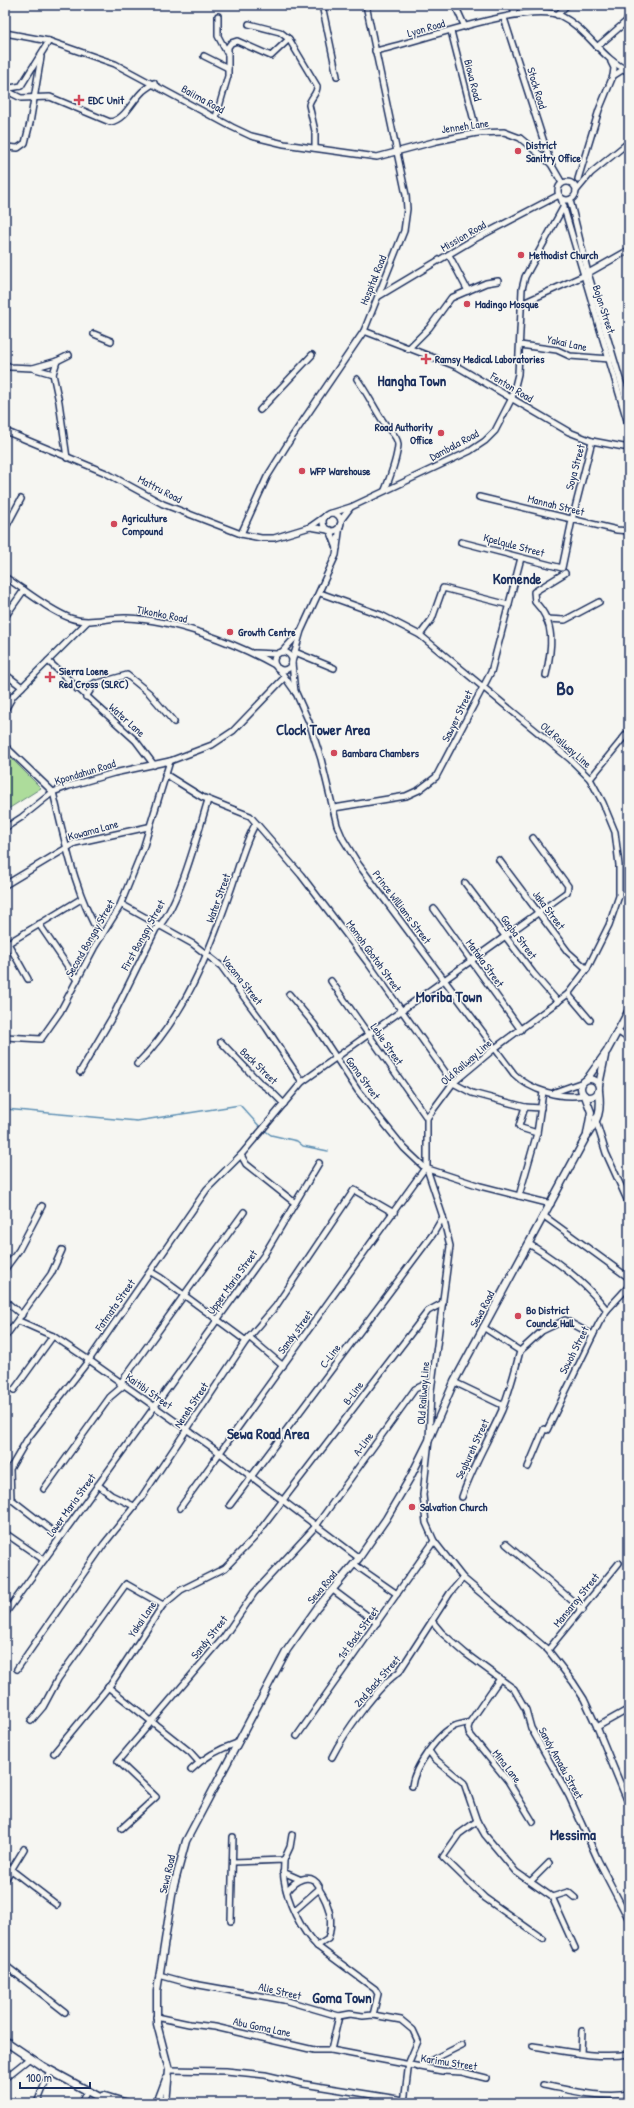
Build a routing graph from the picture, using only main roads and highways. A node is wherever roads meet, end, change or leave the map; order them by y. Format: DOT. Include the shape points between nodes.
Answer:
graph roads {
  1 [pos="629,1010"];
  2 [pos="607,1051"];
  3 [pos="585,1080"];
  4 [pos="599,1088"];
  5 [pos="585,1095"];
  6 [pos="586,1137"];
  7 [pos="5,2041"];
  8 [pos="169,2072"];
  9 [pos="90,2092"];
  10 [pos="110,2103"];
  11 [pos="126,2103"];
  12 [pos="157,2103"];
  13 [pos="166,2103"];
  1 -- 2 [label="main road"];
  2 -- 3 [label="main road"];
  2 -- 4 [label="main road"];
  3 -- 4 [label="main road" via="595,1080"];
  3 -- 5 [label="main road" via="581,1089"];
  4 -- 5 [label="main road" via="593,1096"];
  4 -- 6 [label="main road" via="600,1110 597,1122"];
  5 -- 6 [label="main road" via="591,1112"];
  6 -- 8 [label="main road, Sewa Road" via="454,1382 429,1440 386,1519 359,1558 293,1641 193,1826 172,1889 159,1975 156,2017"];
  7 -- 9 [label="highway" via="50,2071"];
  8 -- 12 [label="main road"];
  8 -- 13 [label="main road, Sewa Road"];
  9 -- 10 [label="highway"];
  9 -- 11 [label="highway"];
}
